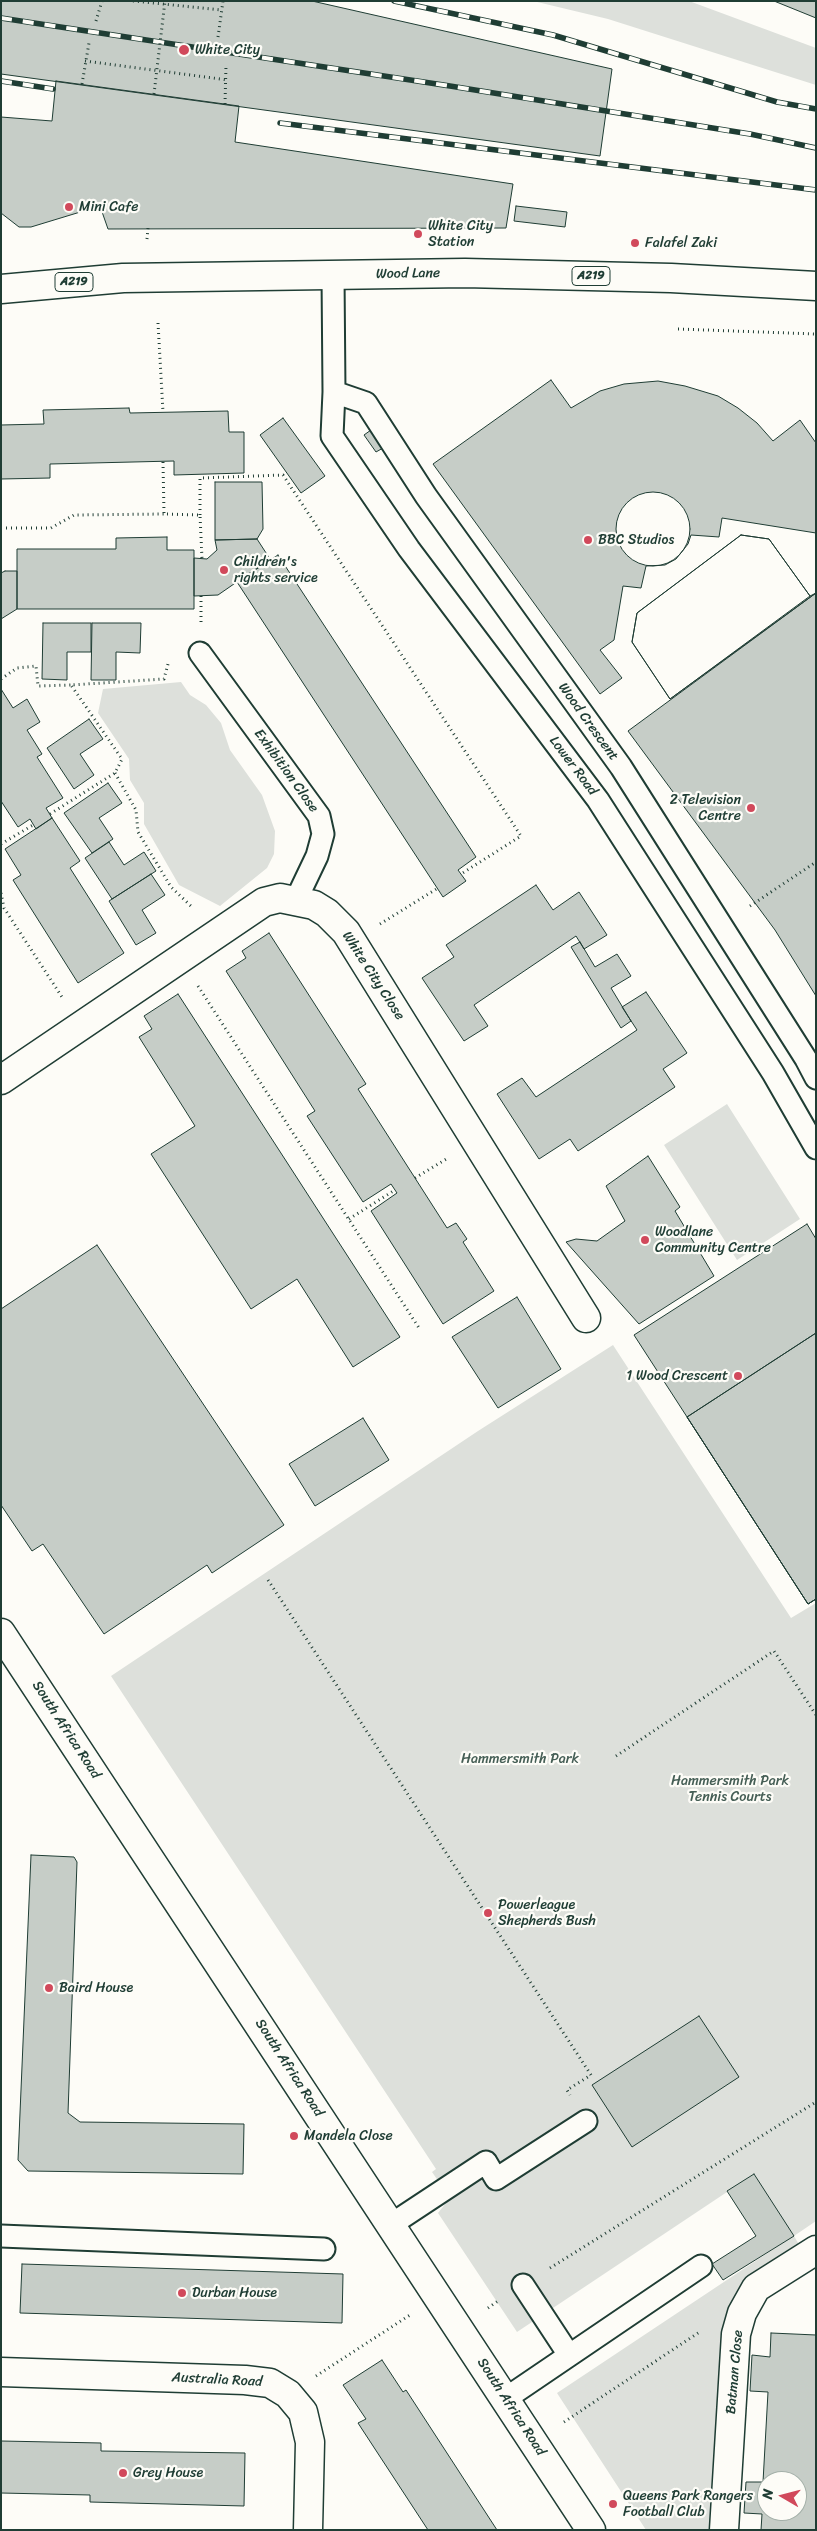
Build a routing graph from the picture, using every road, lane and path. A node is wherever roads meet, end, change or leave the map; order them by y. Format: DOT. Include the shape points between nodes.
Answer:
graph roads {
  1 [pos="102,1"];
  2 [pos="133,1"];
  3 [pos="223,1"];
  4 [pos="165,3"];
  5 [pos="222,10"];
  6 [pos="96,21"];
  7 [pos="218,38"];
  8 [pos="89,43"];
  9 [pos="85,61"];
  10 [pos="226,65"];
  11 [pos="157,71"];
  12 [pos="228,80"];
  13 [pos="82,84"];
  14 [pos="154,94"];
  15 [pos="225,104"];
  16 [pos="148,228"];
  17 [pos="148,239"];
  18 [pos="333,275"];
  19 [pos="816,286"];
  20 [pos="1,289"];
  21 [pos="158,324"];
  22 [pos="678,329"];
  23 [pos="816,334"];
  24 [pos="334,392"];
  25 [pos="162,412"];
  26 [pos="164,462"];
  27 [pos="164,514"];
  28 [pos="200,515"];
  29 [pos="1,528"];
  30 [pos="202,559"];
  31 [pos="200,653"];
  32 [pos="1,679"];
  33 [pos="71,685"];
  34 [pos="114,772"];
  35 [pos="50,814"];
  36 [pos="33,824"];
  37 [pos="1,844"];
  38 [pos="816,862"];
  39 [pos="461,874"];
  40 [pos="438,888"];
  41 [pos="1,893"];
  42 [pos="296,900"];
  43 [pos="750,906"];
  44 [pos="218,933"];
  45 [pos="352,941"];
  46 [pos="181,959"];
  47 [pos="81,1026"];
  48 [pos="816,1078"];
  49 [pos="1,1080"];
  50 [pos="816,1148"];
  51 [pos="395,1190"];
  52 [pos="349,1219"];
  53 [pos="586,1318"];
  54 [pos="418,1328"];
  55 [pos="268,1580"];
  56 [pos="1,1633"];
  57 [pos="816,1715"];
  58 [pos="616,1756"];
  59 [pos="816,2102"];
  60 [pos="586,2120"];
  61 [pos="392,2224"];
  62 [pos="1,2236"];
  63 [pos="324,2249"];
  64 [pos="816,2250"];
  65 [pos="701,2266"];
  66 [pos="523,2285"];
  67 [pos="488,2308"];
  68 [pos="413,2312"];
  69 [pos="742,2313"];
  70 [pos="568,2355"];
  71 [pos="1,2372"];
  72 [pos="288,2394"];
  73 [pos="505,2399"];
  74 [pos="564,2422"];
  75 [pos="308,2530"];
  76 [pos="591,2530"];
  77 [pos="724,2530"];
  1 -- 6 [label="path"];
  2 -- 4 [label="path"];
  3 -- 5 [label="path"];
  4 -- 5 [label="path"];
  4 -- 11 [label="path, bridge"];
  5 -- 7 [label="path"];
  8 -- 9 [label="path"];
  9 -- 11 [label="path"];
  9 -- 13 [label="path"];
  10 -- 12 [label="path"];
  11 -- 12 [label="path"];
  11 -- 14 [label="path, bridge"];
  12 -- 15 [label="path"];
  16 -- 17 [label="path"];
  18 -- 19 [label="street, Wood Lane / A219" via="465,272"];
  18 -- 20 [label="street, Wood Lane / A219" via="123,278"];
  18 -- 24 [label="lane, Lower Road"];
  21 -- 25 [label="path"];
  22 -- 23 [label="path"];
  24 -- 48 [label="lane, Wood Crescent" via="366,403 426,496 621,767"];
  24 -- 50 [label="lane, Lower Road" via="332,436 409,549 598,800 773,1073"];
  26 -- 27 [label="path"];
  27 -- 28 [label="path"];
  27 -- 29 [label="path" via="74,515 51,528"];
  28 -- 30 [label="path"];
  28 -- 39 [label="path" via="200,478 284,475 521,836"];
  31 -- 33 [label="path" via="168,664 164,679"];
  31 -- 42 [label="lane, Exhibition Close" via="319,816 324,834"];
  32 -- 33 [label="path" via="17,668 36,666 38,686"];
  33 -- 34 [label="path" via="122,759"];
  34 -- 35 [label="path"];
  34 -- 44 [label="path" via="136,810 138,832 171,887"];
  36 -- 37 [label="path"];
  38 -- 43 [label="path"];
  40 -- 45 [label="path"];
  41 -- 47 [label="path" via="4,908"];
  42 -- 44 [label="street, White City Close" via="280,898 264,902"];
  42 -- 45 [label="street, White City Close" via="328,913"];
  44 -- 46 [label="street, White City Close"];
  45 -- 53 [label="street, White City Close"];
  46 -- 47 [label="street, White City Close"];
  46 -- 52 [label="path"];
  47 -- 49 [label="street, White City Close"];
  51 -- 52 [label="path"];
  52 -- 54 [label="path"];
  55 -- 60 [label="path" via="591,2075 567,2090"];
  56 -- 61 [label="street, South Africa Road"];
  57 -- 58 [label="path" via="774,1651"];
  59 -- 66 [label="path"];
  60 -- 61 [label="lane" via="496,2178 486,2162"];
  61 -- 73 [label="street, South Africa Road"];
  62 -- 63 [label="lane"];
  64 -- 69 [label="street, Batman Close" via="756,2288"];
  65 -- 70 [label="lane"];
  66 -- 67 [label="path"];
  66 -- 70 [label="lane"];
  68 -- 72 [label="path"];
  69 -- 74 [label="path" via="725,2316"];
  69 -- 77 [label="street, Batman Close" via="736,2334"];
  70 -- 73 [label="lane"];
  71 -- 72 [label="street, Australia Road" via="245,2380 270,2383"];
  72 -- 75 [label="street, Australia Road" via="304,2412 310,2442"];
  73 -- 76 [label="street, South Africa Road"];
}
